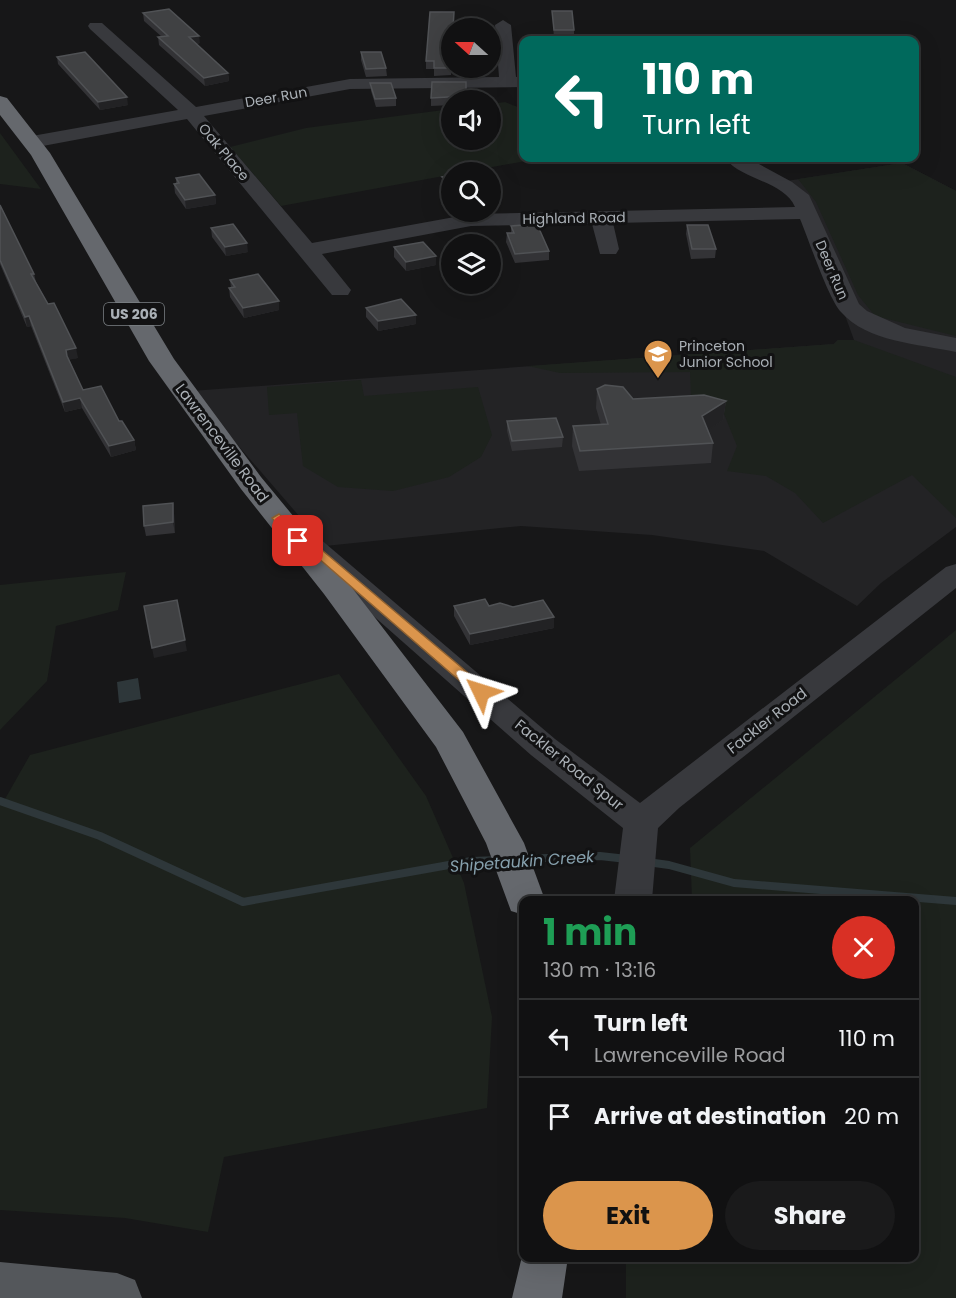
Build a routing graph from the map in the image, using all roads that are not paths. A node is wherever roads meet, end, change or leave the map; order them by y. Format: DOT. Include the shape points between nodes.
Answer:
graph roads {
  1 [pos="96,26"];
  2 [pos="502,26"];
  3 [pos="516,82"];
  4 [pos="0,102"];
  5 [pos="191,112"];
  6 [pos="32,142"];
  7 [pos="742,162"];
  8 [pos="808,213"];
  9 [pos="601,217"];
  10 [pos="608,249"];
  11 [pos="306,251"];
  12 [pos="340,290"];
  13 [pos="956,345"];
  14 [pos="279,518"];
  15 [pos="956,573"];
  16 [pos="641,827"];
  17 [pos="634,889"];
  18 [pos="523,893"];
  19 [pos="0,1286"];
  20 [pos="117,1298"];
  1 -- 5 [label="street, Oak Place"];
  2 -- 3 [label="street"];
  3 -- 5 [label="street, Deer Run" via="350,84"];
  4 -- 6 [label="highway, Lawrenceville Road / US 206"];
  5 -- 6 [label="street, Deer Run"];
  5 -- 11 [label="street, Oak Place"];
  6 -- 14 [label="highway, Lawrenceville Road / US 206" via="162,362"];
  7 -- 8 [label="street, Deer Run" via="795,192"];
  8 -- 9 [label="street, Highland Road"];
  8 -- 13 [label="street, Deer Run" via="855,315 880,327"];
  9 -- 10 [label="street"];
  9 -- 11 [label="street, Highland Road" via="461,221"];
  11 -- 12 [label="street, Oak Place"];
  14 -- 16 [label="street, Fackler Road Spur"];
  14 -- 18 [label="highway, Lawrenceville Road / US 206" via="450,741 505,843"];
  15 -- 16 [label="street, Fackler Road" via="667,799"];
  16 -- 17 [label="street"];
  19 -- 20 [label="main road"];
}
